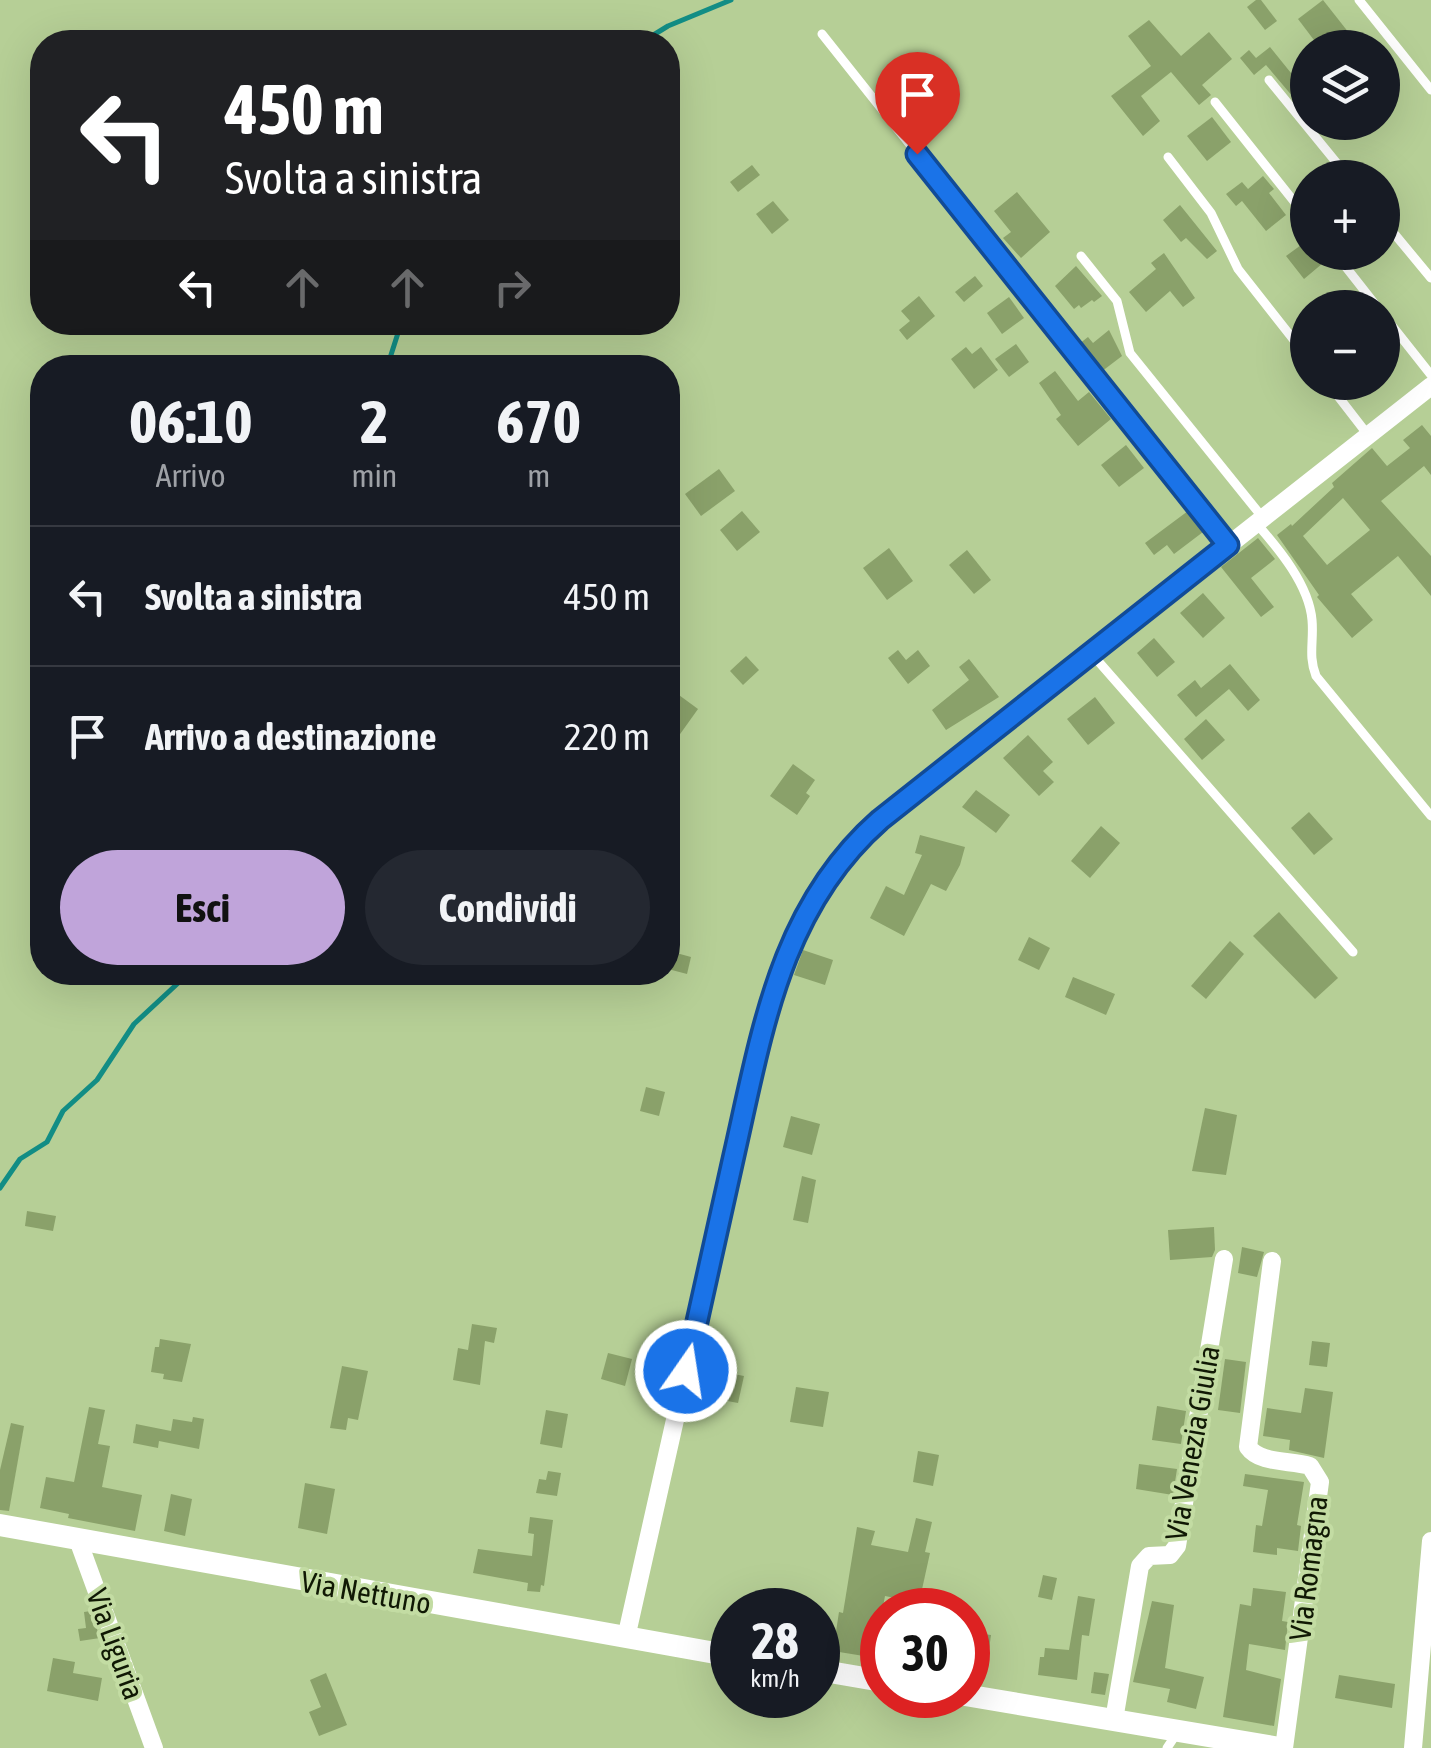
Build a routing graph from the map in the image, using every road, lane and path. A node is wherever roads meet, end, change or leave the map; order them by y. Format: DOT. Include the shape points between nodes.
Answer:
graph roads {
  1 [pos="1359,0"];
  2 [pos="822,34"];
  3 [pos="1269,80"];
  4 [pos="1431,90"];
  5 [pos="1215,102"];
  6 [pos="1168,157"];
  7 [pos="1334,160"];
  8 [pos="1290,196"];
  9 [pos="1400,241"];
  10 [pos="1082,256"];
  11 [pos="1348,270"];
  12 [pos="1431,278"];
  13 [pos="1364,290"];
  14 [pos="1290,335"];
  15 [pos="1400,336"];
  16 [pos="1431,375"];
  17 [pos="1431,386"];
  18 [pos="1340,400"];
  19 [pos="1368,435"];
  20 [pos="1260,520"];
  21 [pos="1228,545"];
  22 [pos="1091,653"];
  23 [pos="1431,816"];
  24 [pos="1353,952"];
  25 [pos="1224,1259"];
  26 [pos="1272,1261"];
  27 [pos="0,1525"];
  28 [pos="78,1540"];
  29 [pos="1431,1542"];
  30 [pos="626,1638"];
  31 [pos="710,1652"];
  32 [pos="990,1699"];
  33 [pos="1114,1720"];
  34 [pos="1173,1740"];
  35 [pos="154,1748"];
  36 [pos="1282,1748"];
  37 [pos="1413,1748"];
  1 -- 4 [label="lane"];
  2 -- 21 [label="lane"];
  3 -- 7 [label="lane"];
  5 -- 8 [label="lane"];
  6 -- 14 [label="lane" via="1214,219 1238,269"];
  9 -- 12 [label="lane"];
  10 -- 20 [label="lane" via="1117,301 1130,353"];
  11 -- 13 [label="lane"];
  15 -- 16 [label="lane"];
  17 -- 19 [label="street"];
  18 -- 19 [label="lane"];
  19 -- 20 [label="street"];
  20 -- 21 [label="street"];
  20 -- 23 [label="lane" via="1310,606 1310,657 1319,682"];
  21 -- 22 [label="street"];
  22 -- 24 [label="lane"];
  22 -- 30 [label="street" via="866,832 802,917 754,1066"];
  25 -- 33 [label="street, Via Venezia Giulia" via="1178,1542 1173,1553 1150,1556 1140,1566"];
  26 -- 36 [label="street, Via Romagna" via="1248,1448 1261,1458 1306,1464 1320,1482"];
  27 -- 28 [label="main road, Via Nettuno"];
  28 -- 30 [label="main road, Via Nettuno"];
  28 -- 35 [label="street, Via Liguria"];
  29 -- 37 [label="street"];
  30 -- 31 [label="main road, Via Nettuno"];
  32 -- 33 [label="main road"];
  33 -- 34 [label="main road"];
  34 -- 36 [label="main road"];
}
